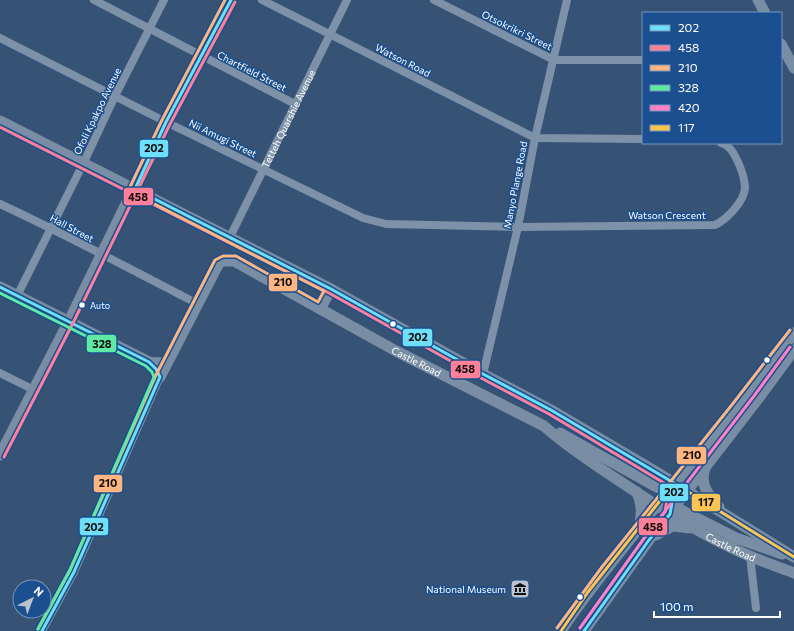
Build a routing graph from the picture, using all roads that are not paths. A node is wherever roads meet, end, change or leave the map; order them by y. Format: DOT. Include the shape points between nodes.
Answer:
graph roads {
  1 [pos="94,0"];
  2 [pos="164,0"];
  3 [pos="231,0"];
  4 [pos="262,0"];
  5 [pos="347,0"];
  6 [pos="434,0"];
  7 [pos="567,0"];
  8 [pos="758,0"];
  9 [pos="764,12"];
  10 [pos="150,28"];
  11 [pos="330,34"];
  12 [pos="0,38"];
  13 [pos="782,46"];
  14 [pos="201,56"];
  15 [pos="554,60"];
  16 [pos="642,60"];
  17 [pos="789,64"];
  18 [pos="115,96"];
  19 [pos="295,104"];
  20 [pos="0,121"];
  21 [pos="166,122"];
  22 [pos="535,138"];
  23 [pos="642,139"];
  24 [pos="723,144"];
  25 [pos="83,164"];
  26 [pos="263,168"];
  27 [pos="135,189"];
  28 [pos="0,204"];
  29 [pos="518,226"];
  30 [pos="51,228"];
  31 [pos="230,237"];
  32 [pos="101,255"];
  33 [pos="0,287"];
  34 [pos="331,289"];
  35 [pos="17,296"];
  36 [pos="198,304"];
  37 [pos="320,309"];
  38 [pos="69,321"];
  39 [pos="794,333"];
  40 [pos="794,350"];
  41 [pos="168,361"];
  42 [pos="149,362"];
  43 [pos="0,374"];
  44 [pos="483,374"];
  45 [pos="160,376"];
  46 [pos="34,390"];
  47 [pos="544,426"];
  48 [pos="0,455"];
  49 [pos="692,461"];
  50 [pos="707,464"];
  51 [pos="658,473"];
  52 [pos="672,489"];
  53 [pos="686,491"];
  54 [pos="637,492"];
  55 [pos="657,505"];
  56 [pos="672,509"];
  57 [pos="728,517"];
  58 [pos="640,526"];
  59 [pos="702,531"];
  60 [pos="649,540"];
  61 [pos="750,556"];
  62 [pos="791,556"];
  63 [pos="794,573"];
  64 [pos="756,608"];
  65 [pos="42,631"];
  66 [pos="561,631"];
  67 [pos="584,631"];
  1 -- 10 [label="street, Chartfield Street"];
  2 -- 10 [label="street, Ofoli Kpakpo Avenue"];
  3 -- 14 [label="main road"];
  4 -- 11 [label="street, Watson Road"];
  5 -- 11 [label="street, Tetteh Quarshie Avenue"];
  6 -- 15 [label="street, Otsokrikri Street"];
  7 -- 15 [label="street, Manyo Plange Road"];
  8 -- 9 [label="main road"];
  10 -- 14 [label="street, Chartfield Street"];
  10 -- 18 [label="street, Ofoli Kpakpo Avenue"];
  11 -- 19 [label="street, Tetteh Quarshie Avenue"];
  11 -- 22 [label="street, Watson Road"];
  12 -- 18 [label="street, Nii Amugi Street"];
  13 -- 17 [label="main road"];
  14 -- 19 [label="street, Chartfield Street"];
  14 -- 21 [label="main road"];
  15 -- 16 [label="street, Otsokrikri Street"];
  15 -- 22 [label="street, Manyo Plange Road"];
  18 -- 21 [label="street, Nii Amugi Street"];
  18 -- 25 [label="street, Ofoli Kpakpo Avenue"];
  19 -- 26 [label="street, Tetteh Quarshie Avenue"];
  20 -- 25 [label="main road, Castle Road"];
  21 -- 26 [label="street, Nii Amugi Street"];
  21 -- 27 [label="main road"];
  22 -- 23 [label="street"];
  22 -- 29 [label="street, Manyo Plange Road"];
  24 -- 29 [label="street, Watson Crescent" via="728,146 739,163 745,188 729,216 715,225"];
  25 -- 27 [label="main road, Castle Road"];
  25 -- 30 [label="street, Ofoli Kpakpo Avenue"];
  26 -- 29 [label="street, Nii Amugi Street" via="363,218 386,224"];
  26 -- 31 [label="street, Tetteh Quarshie Avenue"];
  27 -- 31 [label="main road, Castle Road"];
  27 -- 32 [label="main road"];
  28 -- 30 [label="street, Hall Street"];
  29 -- 44 [label="street, Manyo Plange Road"];
  30 -- 32 [label="street, Hall Street"];
  30 -- 35 [label="street, Ofoli Kpakpo Avenue"];
  31 -- 34 [label="main road, Castle Road"];
  32 -- 36 [label="street, Hall Street"];
  32 -- 38 [label="main road"];
  33 -- 35 [label="main road"];
  34 -- 37 [label="main road"];
  34 -- 44 [label="main road, Castle Road"];
  35 -- 38 [label="main road"];
  36 -- 37 [label="main road, Castle Road" via="219,263 234,261"];
  36 -- 41 [label="main road"];
  37 -- 47 [label="main road, Castle Road" via="396,351"];
  38 -- 42 [label="main road"];
  38 -- 46 [label="main road"];
  39 -- 49 [label="main road" via="756,384"];
  40 -- 50 [label="main road"];
  41 -- 42 [label="main road"];
  41 -- 45 [label="main road"];
  42 -- 45 [label="main road"];
  43 -- 46 [label="street"];
  44 -- 51 [label="main road, Castle Road" via="551,410"];
  45 -- 65 [label="street" via="77,565"];
  46 -- 48 [label="main road"];
  47 -- 52 [label="main road" via="561,433 637,477"];
  47 -- 54 [label="main road, Castle Road" via="563,443"];
  49 -- 51 [label="main road" via="682,470 667,474"];
  49 -- 52 [label="main road"];
  50 -- 53 [label="main road"];
  50 -- 57 [label="main road" via="703,477 705,489"];
  51 -- 52 [label="main road, Castle Road"];
  52 -- 53 [label="main road, Castle Road"];
  52 -- 55 [label="main road"];
  52 -- 56 [label="main road"];
  53 -- 56 [label="main road"];
  53 -- 57 [label="main road, Castle Road"];
  54 -- 55 [label="main road, Castle Road"];
  54 -- 58 [label="main road" via="643,510"];
  55 -- 56 [label="main road, Castle Road"];
  55 -- 58 [label="main road"];
  56 -- 59 [label="main road, Castle Road"];
  56 -- 60 [label="main road"];
  56 -- 62 [label="main road" via="736,538"];
  57 -- 62 [label="main road, Castle Road"];
  58 -- 66 [label="main road"];
  59 -- 60 [label="main road" via="673,526"];
  59 -- 61 [label="main road, Castle Road"];
  60 -- 67 [label="main road"];
  61 -- 63 [label="main road, Castle Road"];
  61 -- 64 [label="street"];
}
